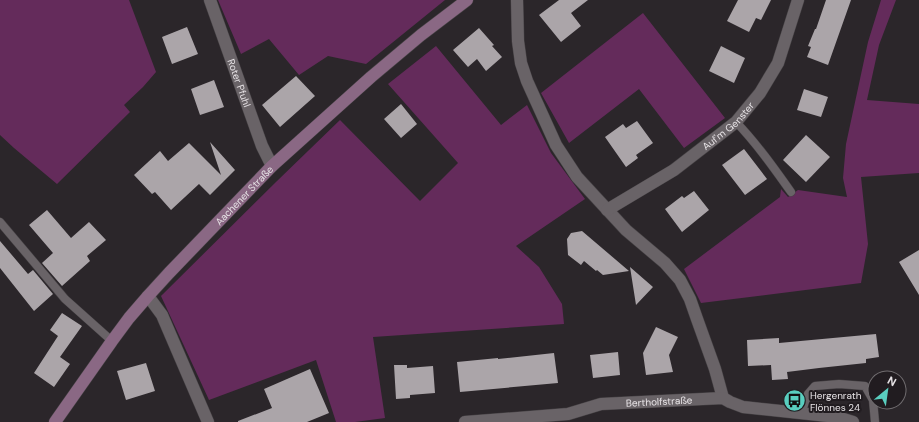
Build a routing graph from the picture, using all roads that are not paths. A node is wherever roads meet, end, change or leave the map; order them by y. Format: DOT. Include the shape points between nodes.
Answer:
graph roads {
  1 [pos="210,0"];
  2 [pos="467,0"];
  3 [pos="517,0"];
  4 [pos="798,0"];
  5 [pos="736,122"];
  6 [pos="272,166"];
  7 [pos="791,192"];
  8 [pos="608,210"];
  9 [pos="0,222"];
  10 [pos="148,296"];
  11 [pos="112,341"];
  12 [pos="723,398"];
  13 [pos="801,413"];
  14 [pos="569,418"];
  15 [pos="55,422"];
  16 [pos="208,422"];
  17 [pos="465,422"];
  18 [pos="853,422"];
  19 [pos="875,422"];
  1 -- 6 [label="street, Roter Pfuhl" via="262,146"];
  2 -- 6 [label="street, Aachener Straße" via="371,77"];
  3 -- 8 [label="street" via="518,41 527,81 556,145 577,178"];
  4 -- 5 [label="street, Auf'm Genster" via="778,63 760,93"];
  5 -- 7 [label="lane" via="765,155"];
  5 -- 8 [label="street, Auf'm Genster" via="674,170"];
  6 -- 10 [label="street, Aachener Straße"];
  8 -- 12 [label="street" via="680,280 698,319"];
  9 -- 11 [label="lane" via="65,299"];
  10 -- 11 [label="street, Aachener Straße"];
  10 -- 16 [label="street" via="162,315"];
  11 -- 15 [label="street, Aachener Straße"];
  12 -- 13 [label="street, Bertholfstraße" via="743,407"];
  12 -- 14 [label="street, Bertholfstraße" via="601,404"];
  13 -- 18 [label="street, Bertholfstraße" via="837,417"];
  13 -- 19 [label="lane" via="808,394 815,386 866,386 873,400"];
  14 -- 17 [label="street, Bertholfstraße"];
}
